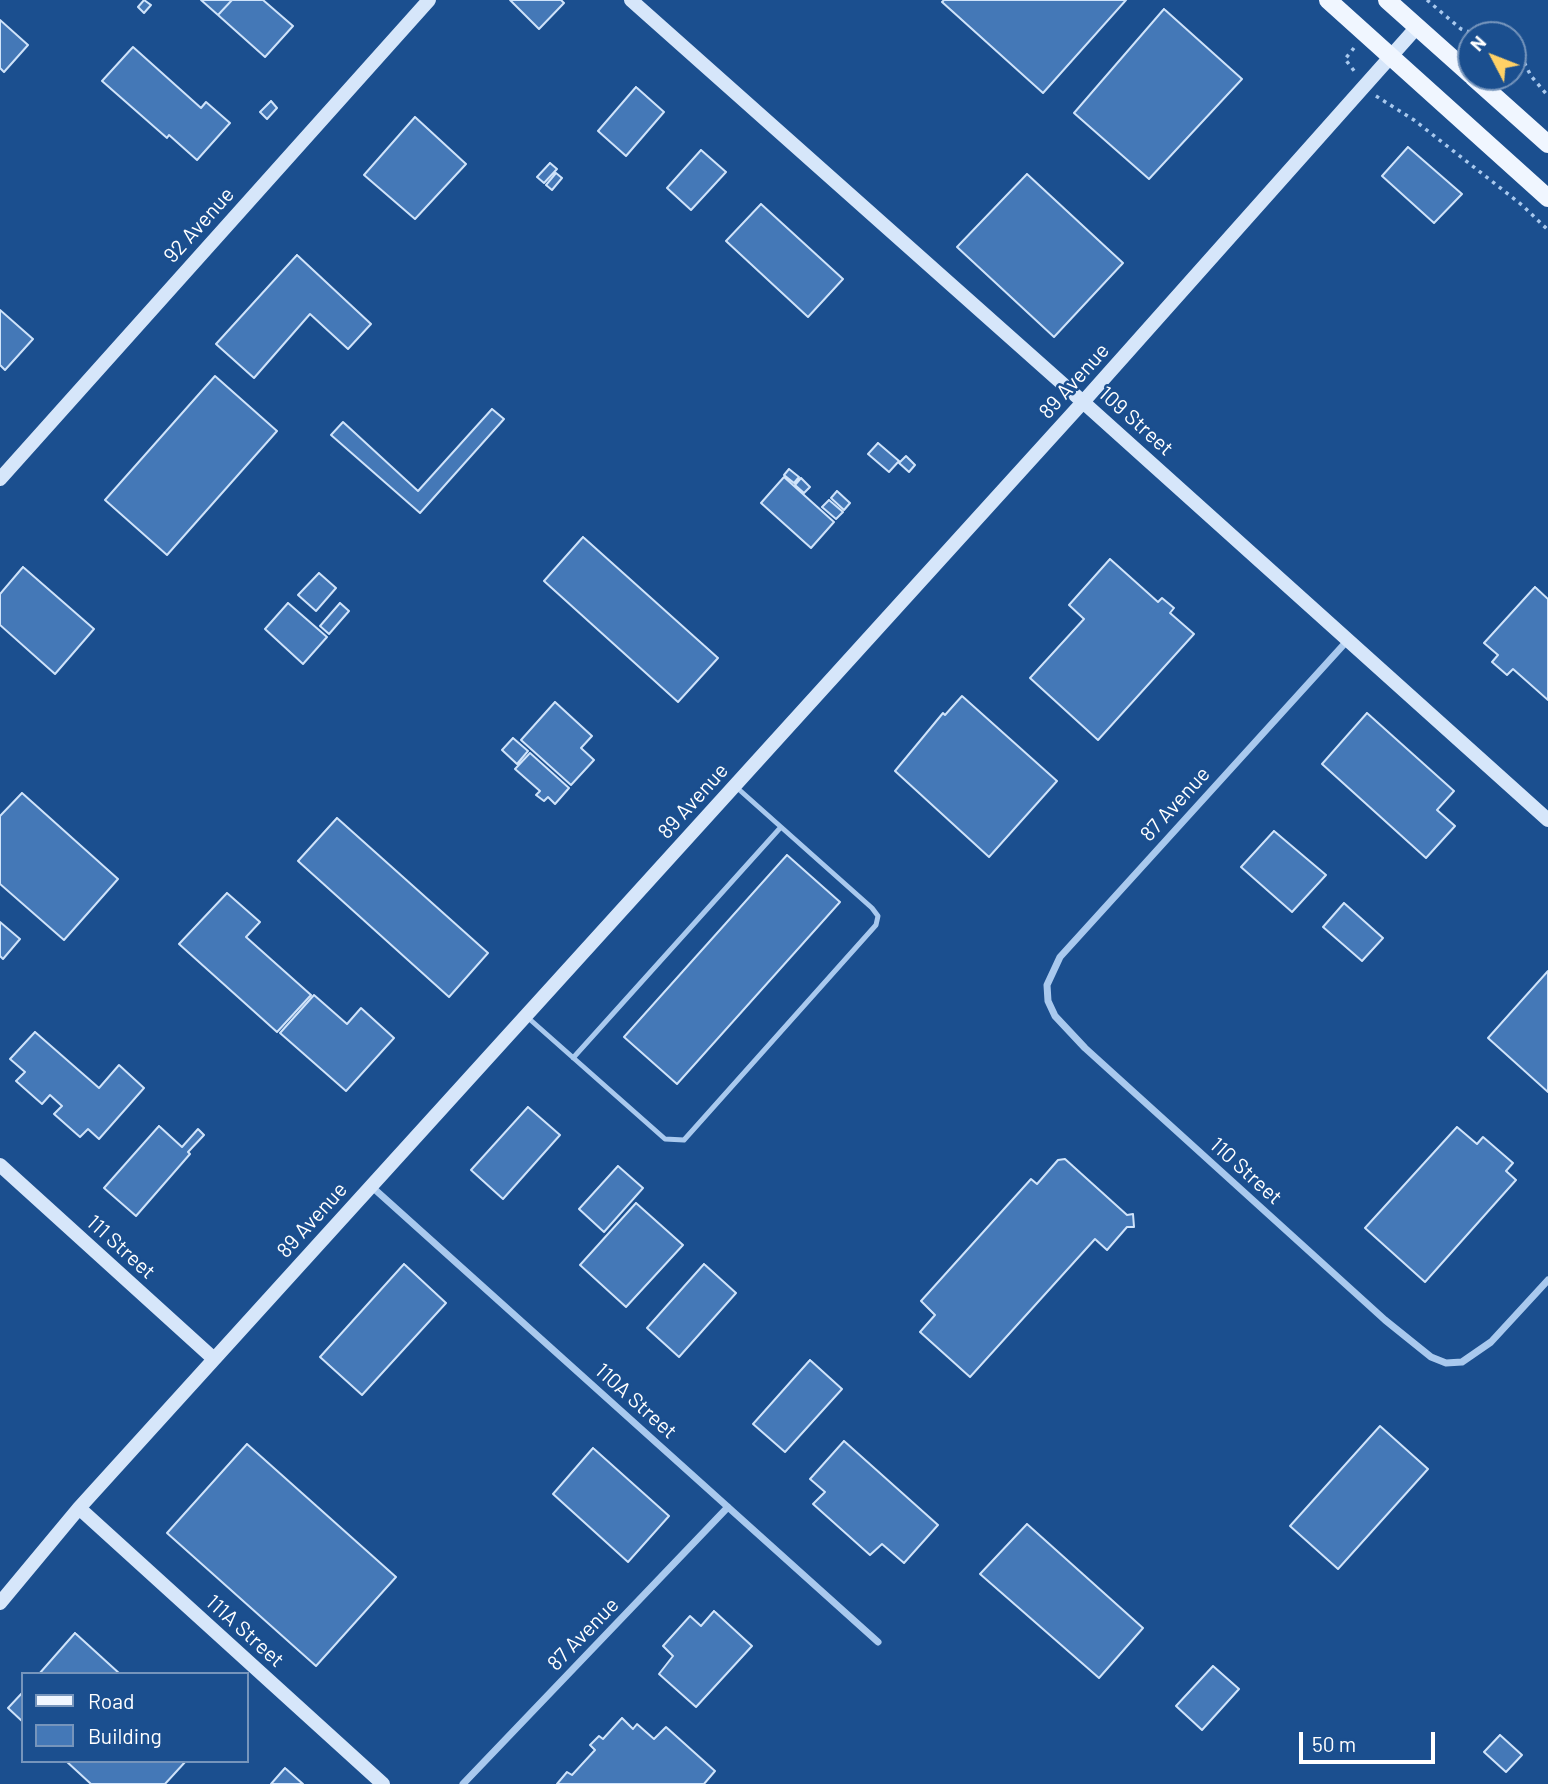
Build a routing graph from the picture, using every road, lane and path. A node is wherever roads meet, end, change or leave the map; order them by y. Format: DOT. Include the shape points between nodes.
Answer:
graph roads {
  1 [pos="429,0"];
  2 [pos="631,0"];
  3 [pos="1328,0"];
  4 [pos="1387,0"];
  5 [pos="1427,0"];
  6 [pos="1457,26"];
  7 [pos="1417,27"];
  8 [pos="1366,34"];
  9 [pos="1391,57"];
  10 [pos="1457,63"];
  11 [pos="1527,68"];
  12 [pos="1366,85"];
  13 [pos="1489,91"];
  14 [pos="1548,96"];
  15 [pos="1548,144"];
  16 [pos="1548,198"];
  17 [pos="1548,230"];
  18 [pos="1083,402"];
  19 [pos="0,479"];
  20 [pos="1347,641"];
  21 [pos="735,786"];
  22 [pos="1548,820"];
  23 [pos="781,827"];
  24 [pos="1048,1001"];
  25 [pos="526,1016"];
  26 [pos="573,1058"];
  27 [pos="0,1165"];
  28 [pos="371,1186"];
  29 [pos="1548,1280"];
  30 [pos="214,1359"];
  31 [pos="728,1507"];
  32 [pos="79,1508"];
  33 [pos="0,1603"];
  34 [pos="878,1642"];
  35 [pos="383,1784"];
  36 [pos="463,1784"];
  1 -- 19 [label="street, 92 Avenue"];
  2 -- 18 [label="street, 109 Street"];
  3 -- 8 [label="main road"];
  4 -- 7 [label="main road"];
  5 -- 6 [label="path"];
  7 -- 9 [label="street, 89 Avenue"];
  7 -- 10 [label="main road"];
  8 -- 9 [label="main road"];
  8 -- 12 [label="path" via="1345,59"];
  9 -- 12 [label="street, 89 Avenue"];
  9 -- 16 [label="main road"];
  11 -- 14 [label="path"];
  12 -- 17 [label="path"];
  12 -- 18 [label="street, 89 Avenue"];
  13 -- 15 [label="main road"];
  18 -- 20 [label="street, 109 Street"];
  18 -- 21 [label="street, 89 Avenue"];
  20 -- 22 [label="street, 109 Street"];
  20 -- 24 [label="street, 87 Avenue" via="1060,957 1048,985"];
  21 -- 23 [label="lane"];
  21 -- 25 [label="street, 89 Avenue"];
  23 -- 26 [label="lane"];
  23 -- 26 [label="lane" via="872,908 878,916 876,925 684,1140 665,1139"];
  24 -- 29 [label="street, 110 Street" via="1055,1016 1085,1048 1431,1357 1446,1363 1462,1362 1491,1342"];
  25 -- 26 [label="lane"];
  25 -- 28 [label="street, 89 Avenue"];
  27 -- 30 [label="street, 111 Street"];
  28 -- 30 [label="street, 89 Avenue"];
  28 -- 31 [label="street, 110A Street"];
  30 -- 32 [label="street, 89 Avenue"];
  31 -- 34 [label="street, 110A Street"];
  31 -- 36 [label="street, 87 Avenue"];
  32 -- 33 [label="street, 89 Avenue"];
  32 -- 35 [label="street, 111A Street"];
}
